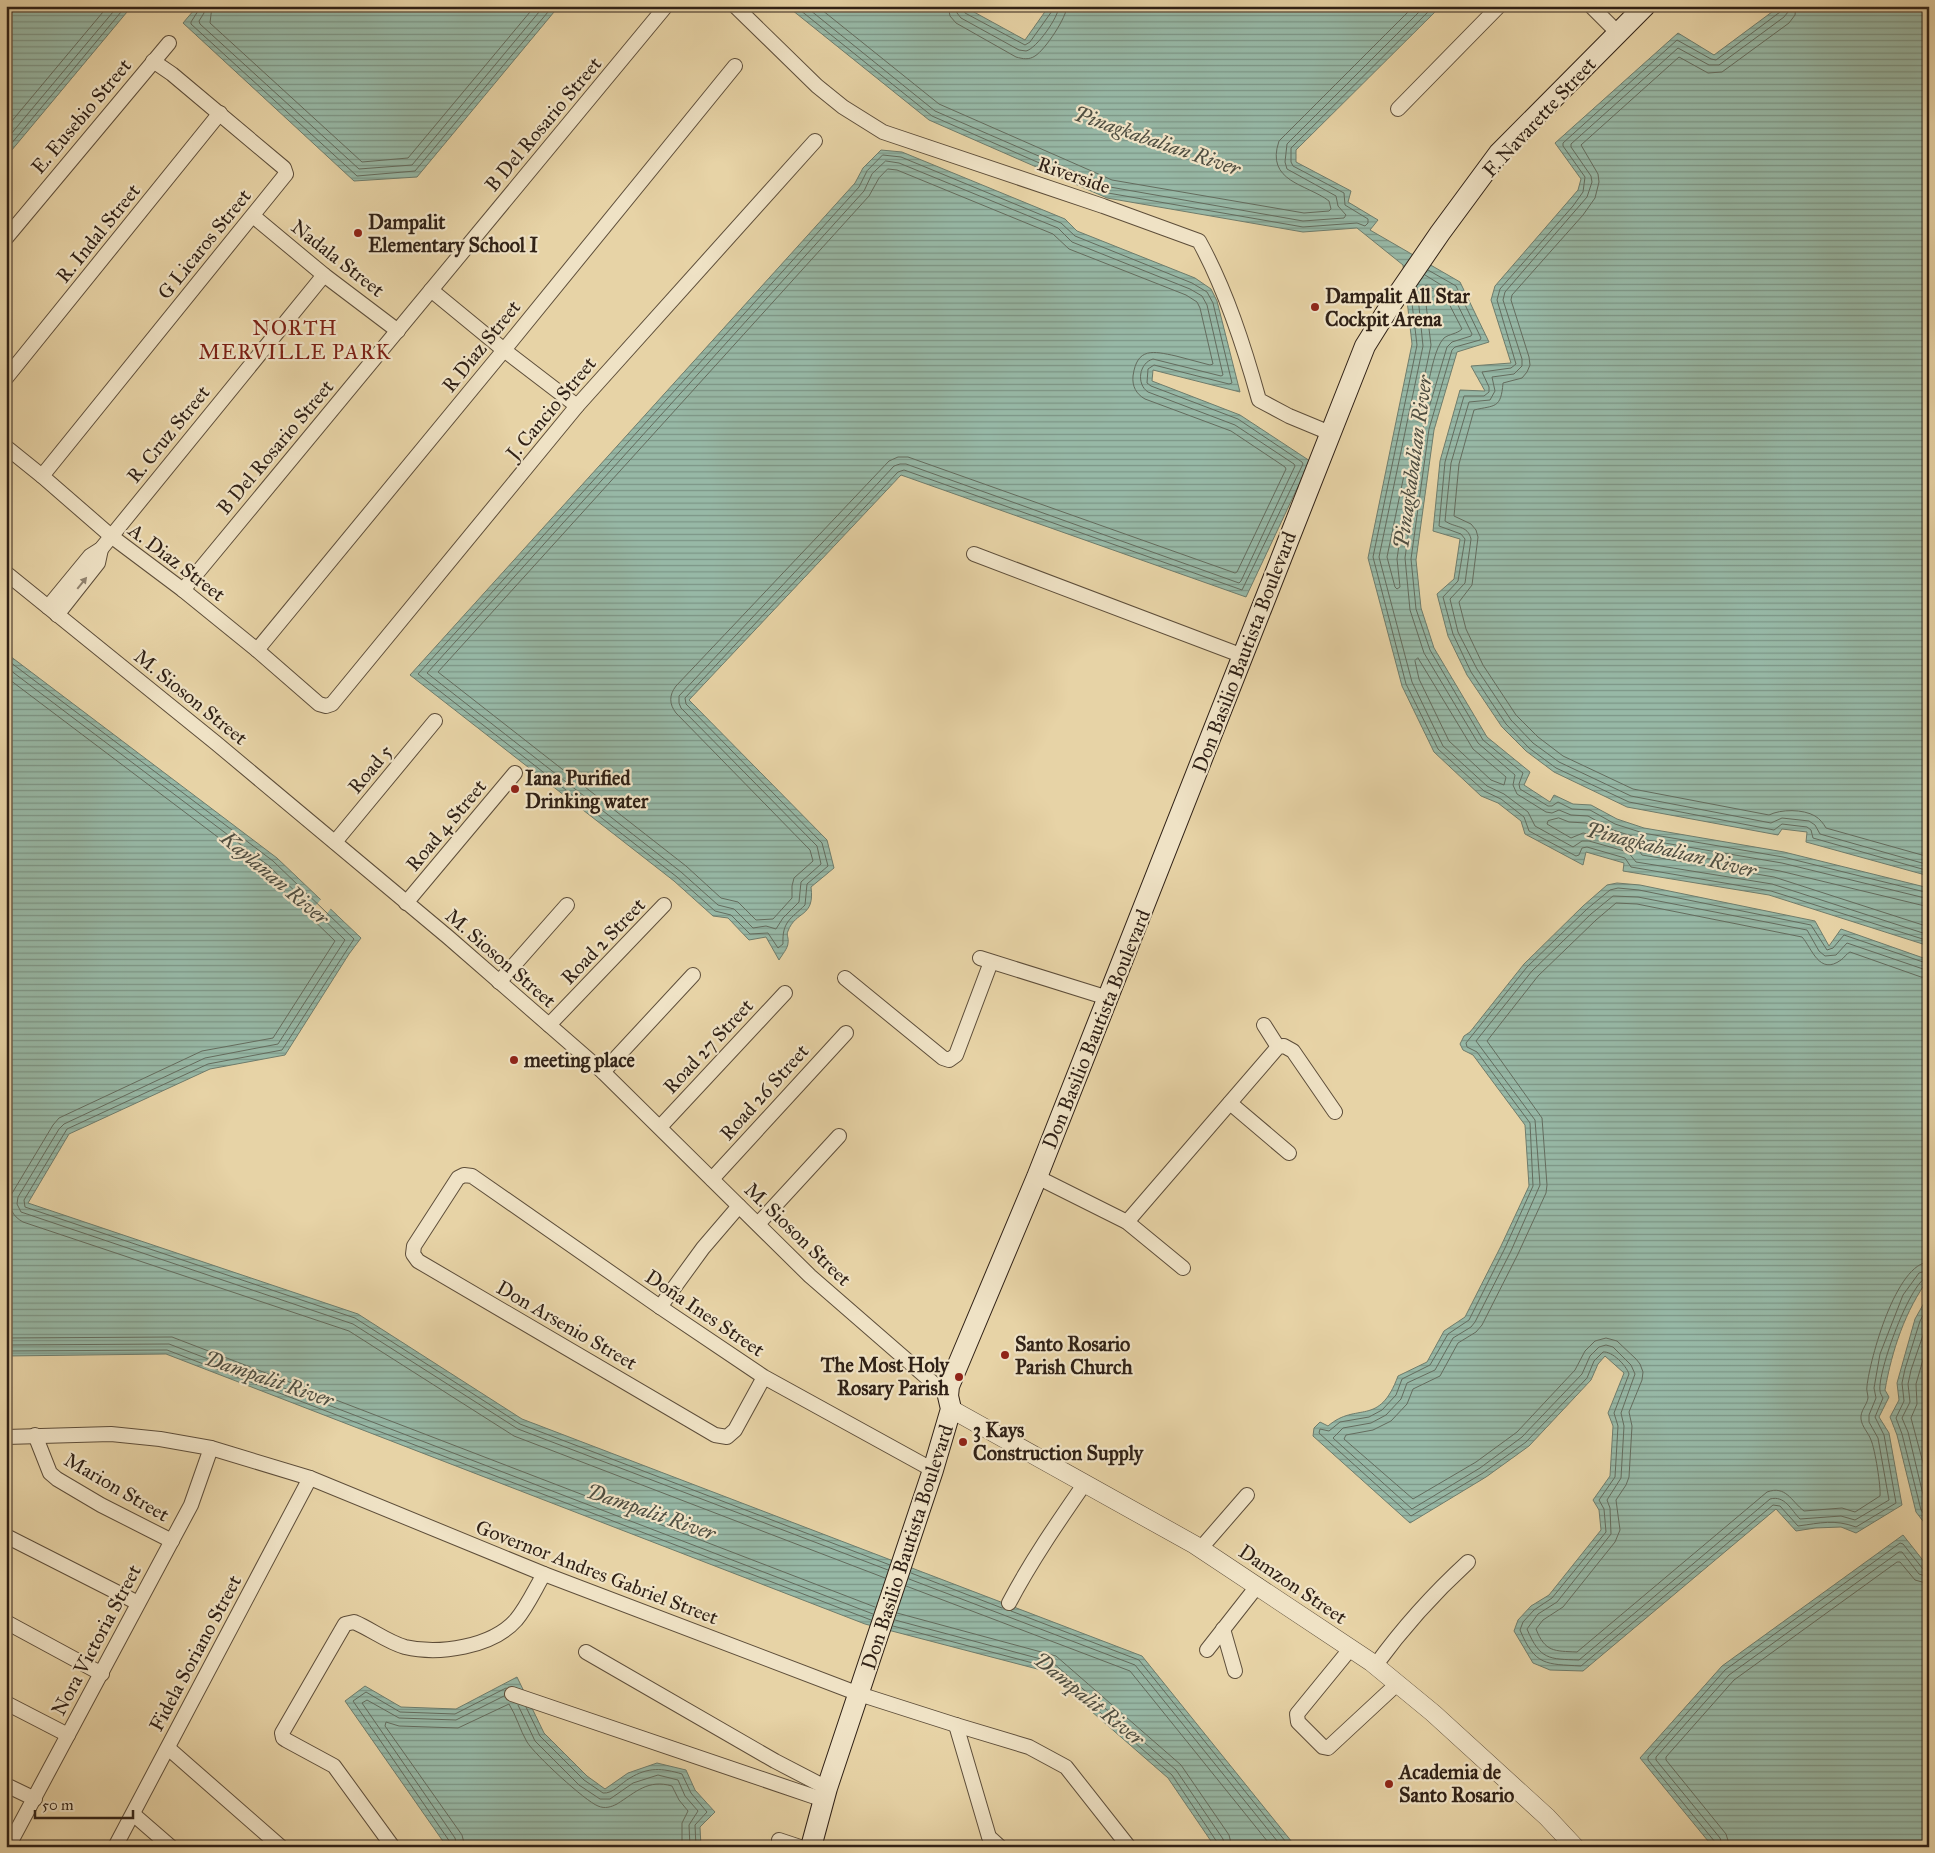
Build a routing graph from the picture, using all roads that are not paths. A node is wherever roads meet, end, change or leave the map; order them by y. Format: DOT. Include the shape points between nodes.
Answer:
graph roads {
  1 [pos="666,6"];
  2 [pos="735,6"];
  3 [pos="1499,6"];
  4 [pos="1591,6"];
  5 [pos="1645,6"];
  6 [pos="1619,34"];
  7 [pos="168,43"];
  8 [pos="153,61"];
  9 [pos="735,66"];
  10 [pos="1398,109"];
  11 [pos="220,114"];
  12 [pos="814,141"];
  13 [pos="253,216"];
  14 [pos="1440,233"];
  15 [pos="6,238"];
  16 [pos="324,275"];
  17 [pos="431,290"];
  18 [pos="398,330"];
  19 [pos="504,350"];
  20 [pos="6,378"];
  21 [pos="577,406"];
  22 [pos="1330,433"];
  23 [pos="6,447"];
  24 [pos="42,476"];
  25 [pos="111,536"];
  26 [pos="974,554"];
  27 [pos="6,573"];
  28 [pos="183,590"];
  29 [pos="52,611"];
  30 [pos="257,650"];
  31 [pos="1243,656"];
  32 [pos="326,706"];
  33 [pos="435,721"];
  34 [pos="515,773"];
  35 [pos="335,842"];
  36 [pos="406,903"];
  37 [pos="567,905"];
  38 [pos="664,905"];
  39 [pos="693,975"];
  40 [pos="845,978"];
  41 [pos="500,982"];
  42 [pos="785,993"];
  43 [pos="1108,998"];
  44 [pos="549,1025"];
  45 [pos="1264,1025"];
  46 [pos="846,1033"];
  47 [pos="1278,1047"];
  48 [pos="603,1072"];
  49 [pos="1230,1103"];
  50 [pos="1334,1112"];
  51 [pos="660,1127"];
  52 [pos="839,1136"];
  53 [pos="1289,1153"];
  54 [pos="464,1175"];
  55 [pos="1037,1177"];
  56 [pos="712,1179"];
  57 [pos="740,1206"];
  58 [pos="1127,1222"];
  59 [pos="758,1224"];
  60 [pos="1183,1268"];
  61 [pos="660,1307"];
  62 [pos="764,1377"];
  63 [pos="950,1403"];
  64 [pos="35,1435"];
  65 [pos="6,1437"];
  66 [pos="211,1448"];
  67 [pos="933,1470"];
  68 [pos="310,1478"];
  69 [pos="1085,1482"];
  70 [pos="1247,1495"];
  71 [pos="6,1536"];
  72 [pos="172,1541"];
  73 [pos="1200,1548"];
  74 [pos="1468,1562"];
  75 [pos="544,1574"];
  76 [pos="1258,1585"];
  77 [pos="1009,1603"];
  78 [pos="138,1604"];
  79 [pos="6,1622"];
  80 [pos="1223,1629"];
  81 [pos="1351,1648"];
  82 [pos="1207,1650"];
  83 [pos="586,1652"];
  84 [pos="1375,1666"];
  85 [pos="1235,1672"];
  86 [pos="102,1674"];
  87 [pos="1397,1684"];
  88 [pos="512,1694"];
  89 [pos="859,1694"];
  90 [pos="6,1704"];
  91 [pos="956,1726"];
  92 [pos="68,1735"];
  93 [pos="168,1748"];
  94 [pos="6,1784"];
  95 [pos="826,1794"];
  96 [pos="35,1799"];
  97 [pos="133,1814"];
  98 [pos="779,1840"];
  99 [pos="8,1847"];
  100 [pos="115,1847"];
  101 [pos="171,1847"];
  102 [pos="281,1847"];
  103 [pos="393,1847"];
  104 [pos="800,1847"];
  105 [pos="811,1847"];
  106 [pos="1000,1847"];
  107 [pos="1129,1847"];
  108 [pos="1574,1847"];
  1 -- 17 [label="street, B Del Rosario Street"];
  2 -- 22 [label="street, Riverside" via="817,86 883,132 1199,241 1215,270 1259,400"];
  3 -- 10 [label="street"];
  4 -- 6 [label="street"];
  5 -- 6 [label="main road, F. Navarette Street"];
  6 -- 14 [label="main road, F. Navarette Street" via="1499,153"];
  7 -- 8 [label="street, E. Eusebio Street"];
  8 -- 11 [label="street, G Licaros Street"];
  8 -- 15 [label="street, E. Eusebio Street"];
  9 -- 19 [label="street, R Diaz Street"];
  11 -- 13 [label="street, G Licaros Street" via="286,170"];
  11 -- 20 [label="street, R. Indal Street"];
  12 -- 21 [label="street, J. Cancio Street"];
  13 -- 16 [label="street, Nadala Street"];
  13 -- 24 [label="street, G Licaros Street"];
  14 -- 22 [label="main road, Don Basilio Bautista Boulevard" via="1365,346"];
  16 -- 18 [label="street, Nadala Street"];
  16 -- 25 [label="street, R. Cruz Street"];
  17 -- 18 [label="street, B Del Rosario Street"];
  17 -- 19 [label="street"];
  18 -- 28 [label="street, B Del Rosario Street"];
  19 -- 21 [label="street"];
  19 -- 30 [label="street, R Diaz Street"];
  21 -- 32 [label="street, J. Cancio Street" via="332,704"];
  22 -- 31 [label="main road, Don Basilio Bautista Boulevard"];
  23 -- 24 [label="street, A. Diaz Street"];
  24 -- 25 [label="street, A. Diaz Street"];
  25 -- 28 [label="street, A. Diaz Street"];
  25 -- 29 [label="street, R. Cruz Street" via="101,549 98,563"];
  26 -- 31 [label="street"];
  27 -- 29 [label="street, M. Sioson Street"];
  28 -- 30 [label="street, A. Diaz Street"];
  29 -- 35 [label="street, M. Sioson Street"];
  30 -- 32 [label="street, A. Diaz Street" via="319,704"];
  31 -- 43 [label="main road, Don Basilio Bautista Boulevard"];
  33 -- 35 [label="street, Road 5"];
  34 -- 36 [label="street, Road 4 Street"];
  35 -- 36 [label="street, M. Sioson Street"];
  36 -- 41 [label="street, M. Sioson Street"];
  37 -- 41 [label="street"];
  38 -- 44 [label="street, Road 2 Street"];
  39 -- 48 [label="street"];
  40 -- 43 [label="street" via="949,1060 956,1055 986,960"];
  41 -- 44 [label="street, M. Sioson Street"];
  42 -- 51 [label="street, Road 27 Street"];
  43 -- 55 [label="main road, Don Basilio Bautista Boulevard"];
  44 -- 48 [label="street, M. Sioson Street"];
  45 -- 47 [label="street"];
  46 -- 56 [label="street, Road 26 Street"];
  47 -- 49 [label="street"];
  47 -- 50 [label="street" via="1284,1046 1293,1051"];
  48 -- 51 [label="street, M. Sioson Street"];
  49 -- 53 [label="street"];
  49 -- 58 [label="street"];
  51 -- 56 [label="street, M. Sioson Street"];
  52 -- 59 [label="street"];
  54 -- 61 [label="street, Doña Ines Street" via="472,1176"];
  54 -- 62 [label="street, Don Arsenio Street" via="458,1178 414,1246 413,1254 418,1261 715,1435 726,1437 735,1430"];
  55 -- 58 [label="street"];
  55 -- 63 [label="main road, Don Basilio Bautista Boulevard" via="949,1386"];
  56 -- 57 [label="street, M. Sioson Street"];
  57 -- 59 [label="street, M. Sioson Street"];
  57 -- 61 [label="street" via="703,1248"];
  58 -- 60 [label="street"];
  59 -- 63 [label="street, M. Sioson Street" via="810,1276"];
  61 -- 62 [label="street, Doña Ines Street"];
  62 -- 67 [label="street, Doña Ines Street"];
  63 -- 67 [label="main road, Don Basilio Bautista Boulevard"];
  63 -- 69 [label="street, Damzon Street"];
  64 -- 65 [label="street, Governor Andres Gabriel Street"];
  64 -- 66 [label="street, Governor Andres Gabriel Street" via="111,1434"];
  64 -- 72 [label="street, Marion Street" via="50,1473 57,1479"];
  66 -- 68 [label="street, Governor Andres Gabriel Street"];
  66 -- 72 [label="street, Nora Victoria Street" via="191,1505"];
  67 -- 89 [label="main road, Don Basilio Bautista Boulevard"];
  68 -- 75 [label="street, Governor Andres Gabriel Street"];
  68 -- 93 [label="street, Fidela Soriano Street"];
  69 -- 73 [label="street, Damzon Street"];
  69 -- 77 [label="street"];
  70 -- 73 [label="street"];
  71 -- 78 [label="street"];
  72 -- 78 [label="street, Nora Victoria Street"];
  73 -- 76 [label="street, Damzon Street"];
  74 -- 84 [label="street" via="1428,1600"];
  75 -- 89 [label="street, Governor Andres Gabriel Street"];
  75 -- 103 [label="street" via="523,1610 507,1628 465,1647 437,1650 405,1647 354,1622 345,1624 282,1733 286,1740 334,1766"];
  76 -- 80 [label="street"];
  76 -- 81 [label="street, Damzon Street"];
  78 -- 86 [label="street, Nora Victoria Street"];
  79 -- 86 [label="street"];
  80 -- 82 [label="street"];
  80 -- 85 [label="street"];
  81 -- 84 [label="street, Damzon Street"];
  81 -- 87 [label="street" via="1297,1714 1298,1722 1323,1747 1328,1748"];
  83 -- 95 [label="street"];
  84 -- 87 [label="street, Damzon Street"];
  86 -- 92 [label="street, Nora Victoria Street"];
  87 -- 108 [label="street, Damzon Street" via="1547,1817"];
  88 -- 95 [label="street"];
  89 -- 91 [label="street, Governor Andres Gabriel Street"];
  89 -- 95 [label="main road, Don Basilio Bautista Boulevard"];
  90 -- 92 [label="street"];
  91 -- 106 [label="street" via="990,1837"];
  91 -- 107 [label="street, Governor Andres Gabriel Street" via="1029,1747 1066,1767"];
  92 -- 96 [label="street, Nora Victoria Street"];
  93 -- 97 [label="street, Fidela Soriano Street"];
  93 -- 102 [label="street"];
  94 -- 96 [label="street"];
  95 -- 105 [label="main road, Don Basilio Bautista Boulevard"];
  96 -- 99 [label="street, Nora Victoria Street"];
  97 -- 100 [label="street, Fidela Soriano Street"];
  97 -- 101 [label="street"];
  98 -- 104 [label="street"];
}
